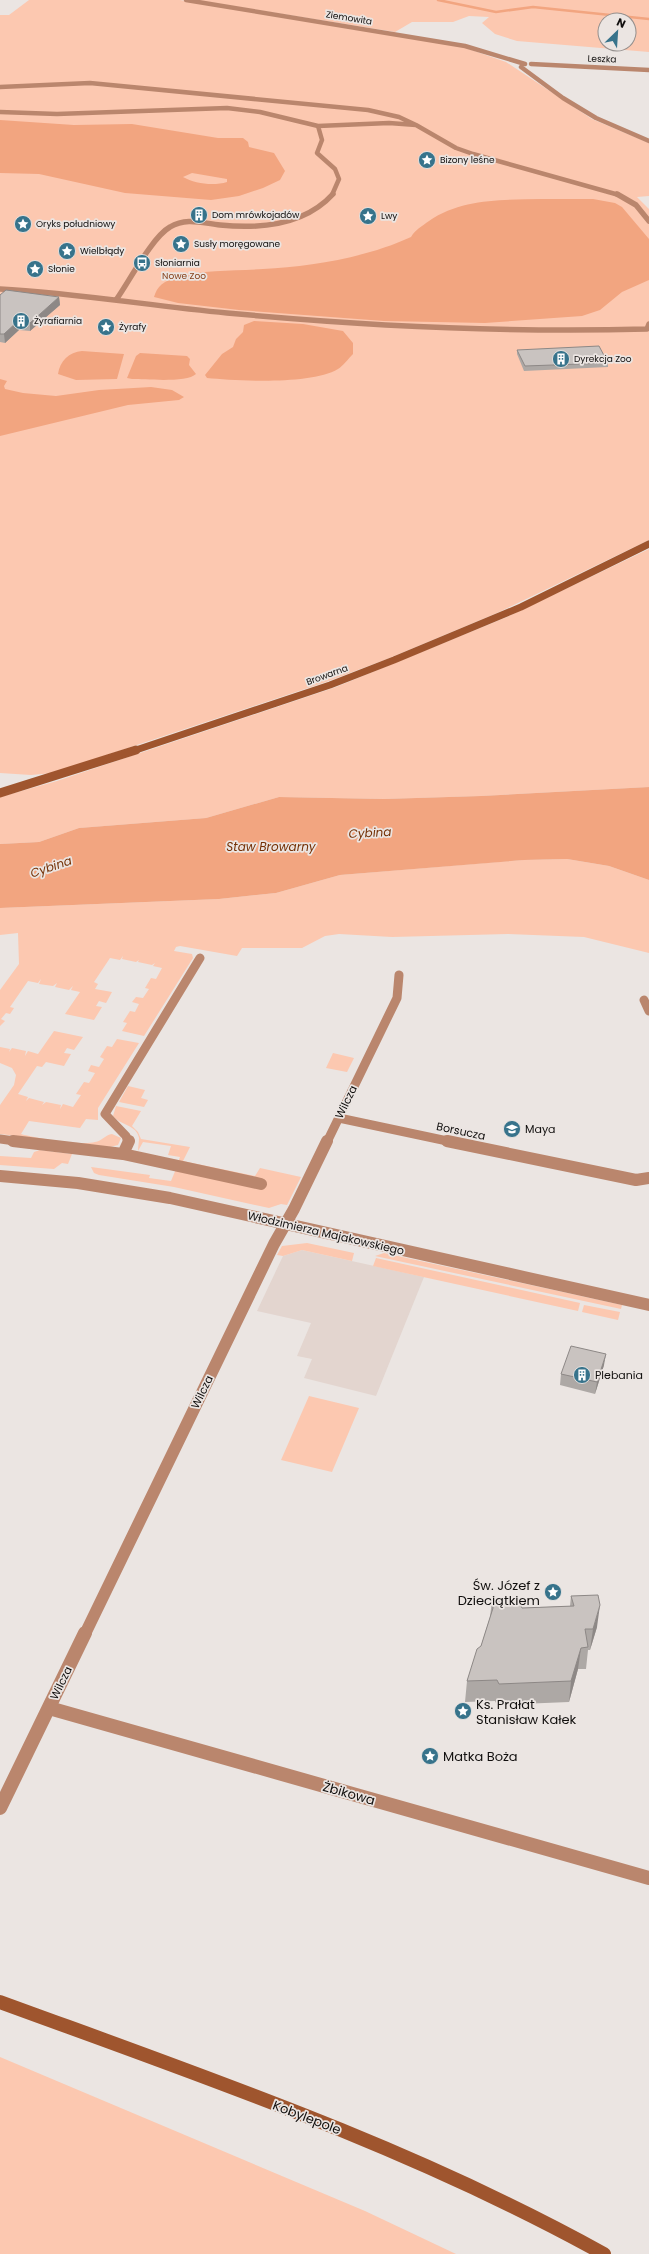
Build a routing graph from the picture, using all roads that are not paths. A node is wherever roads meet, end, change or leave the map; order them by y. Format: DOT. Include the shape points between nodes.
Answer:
graph roads {
  1 [pos="186,0"];
  2 [pos="507,60"];
  3 [pos="525,64"];
  4 [pos="533,66"];
  5 [pos="520,67"];
  6 [pos="649,70"];
  7 [pos="528,73"];
  8 [pos="0,87"];
  9 [pos="0,112"];
  10 [pos="399,117"];
  11 [pos="389,123"];
  12 [pos="416,125"];
  13 [pos="318,126"];
  14 [pos="649,141"];
  15 [pos="649,221"];
  16 [pos="0,289"];
  17 [pos="116,300"];
  18 [pos="649,324"];
  19 [pos="649,544"];
  20 [pos="0,793"];
  21 [pos="200,958"];
  22 [pos="399,975"];
  23 [pos="644,1000"];
  24 [pos="649,1011"];
  25 [pos="339,1118"];
  26 [pos="0,1139"];
  27 [pos="124,1154"];
  28 [pos="0,1176"];
  29 [pos="649,1178"];
  30 [pos="261,1184"];
  31 [pos="286,1224"];
  32 [pos="649,1304"];
  33 [pos="49,1708"];
  34 [pos="0,1808"];
  35 [pos="649,1878"];
  36 [pos="0,2002"];
  37 [pos="604,2254"];
  1 -- 2 [label="street, Ziemowita" via="465,46"];
  2 -- 3 [label="street, Ziemowita"];
  2 -- 5 [label="street, Ziemowita"];
  3 -- 4 [label="street"];
  3 -- 5 [label="street"];
  4 -- 5 [label="street"];
  4 -- 6 [label="street, Leszka"];
  4 -- 7 [label="street"];
  5 -- 7 [label="street, Ziemowita"];
  7 -- 14 [label="street, Ziemowita" via="596,118"];
  8 -- 10 [label="street" via="90,83 368,110"];
  9 -- 13 [label="street" via="58,114 227,108 260,112"];
  10 -- 11 [label="street"];
  10 -- 12 [label="street"];
  11 -- 12 [label="street"];
  11 -- 13 [label="street"];
  12 -- 15 [label="street" via="456,148 473,154 614,193 636,205"];
  13 -- 17 [label="street" via="323,134 323,141 317,153 336,169 340,179 335,191 324,204 296,218 267,225 236,226 183,220 166,229"];
  16 -- 17 [label="street"];
  17 -- 18 [label="street" via="234,314 454,330 616,330 647,329"];
  19 -- 20 [label="street, Browarna" via="521,607 330,685"];
  21 -- 27 [label="street" via="108,1107 106,1114 111,1124 124,1131 129,1140"];
  22 -- 25 [label="street, Wilcza" via="397,998"];
  23 -- 24 [label="street"];
  25 -- 29 [label="street, Borsucza" via="636,1180"];
  25 -- 31 [label="street, Wilcza"];
  26 -- 27 [label="street"];
  27 -- 30 [label="street"];
  28 -- 31 [label="street, Włodzimierza Majakowskiego" via="120,1189"];
  31 -- 32 [label="street, Włodzimierza Majakowskiego"];
  31 -- 33 [label="street, Wilcza"];
  33 -- 34 [label="street, Wilcza"];
  33 -- 35 [label="street, Żbikowa"];
  36 -- 37 [label="street, Kobylepole" via="388,2149 469,2183"];
}
